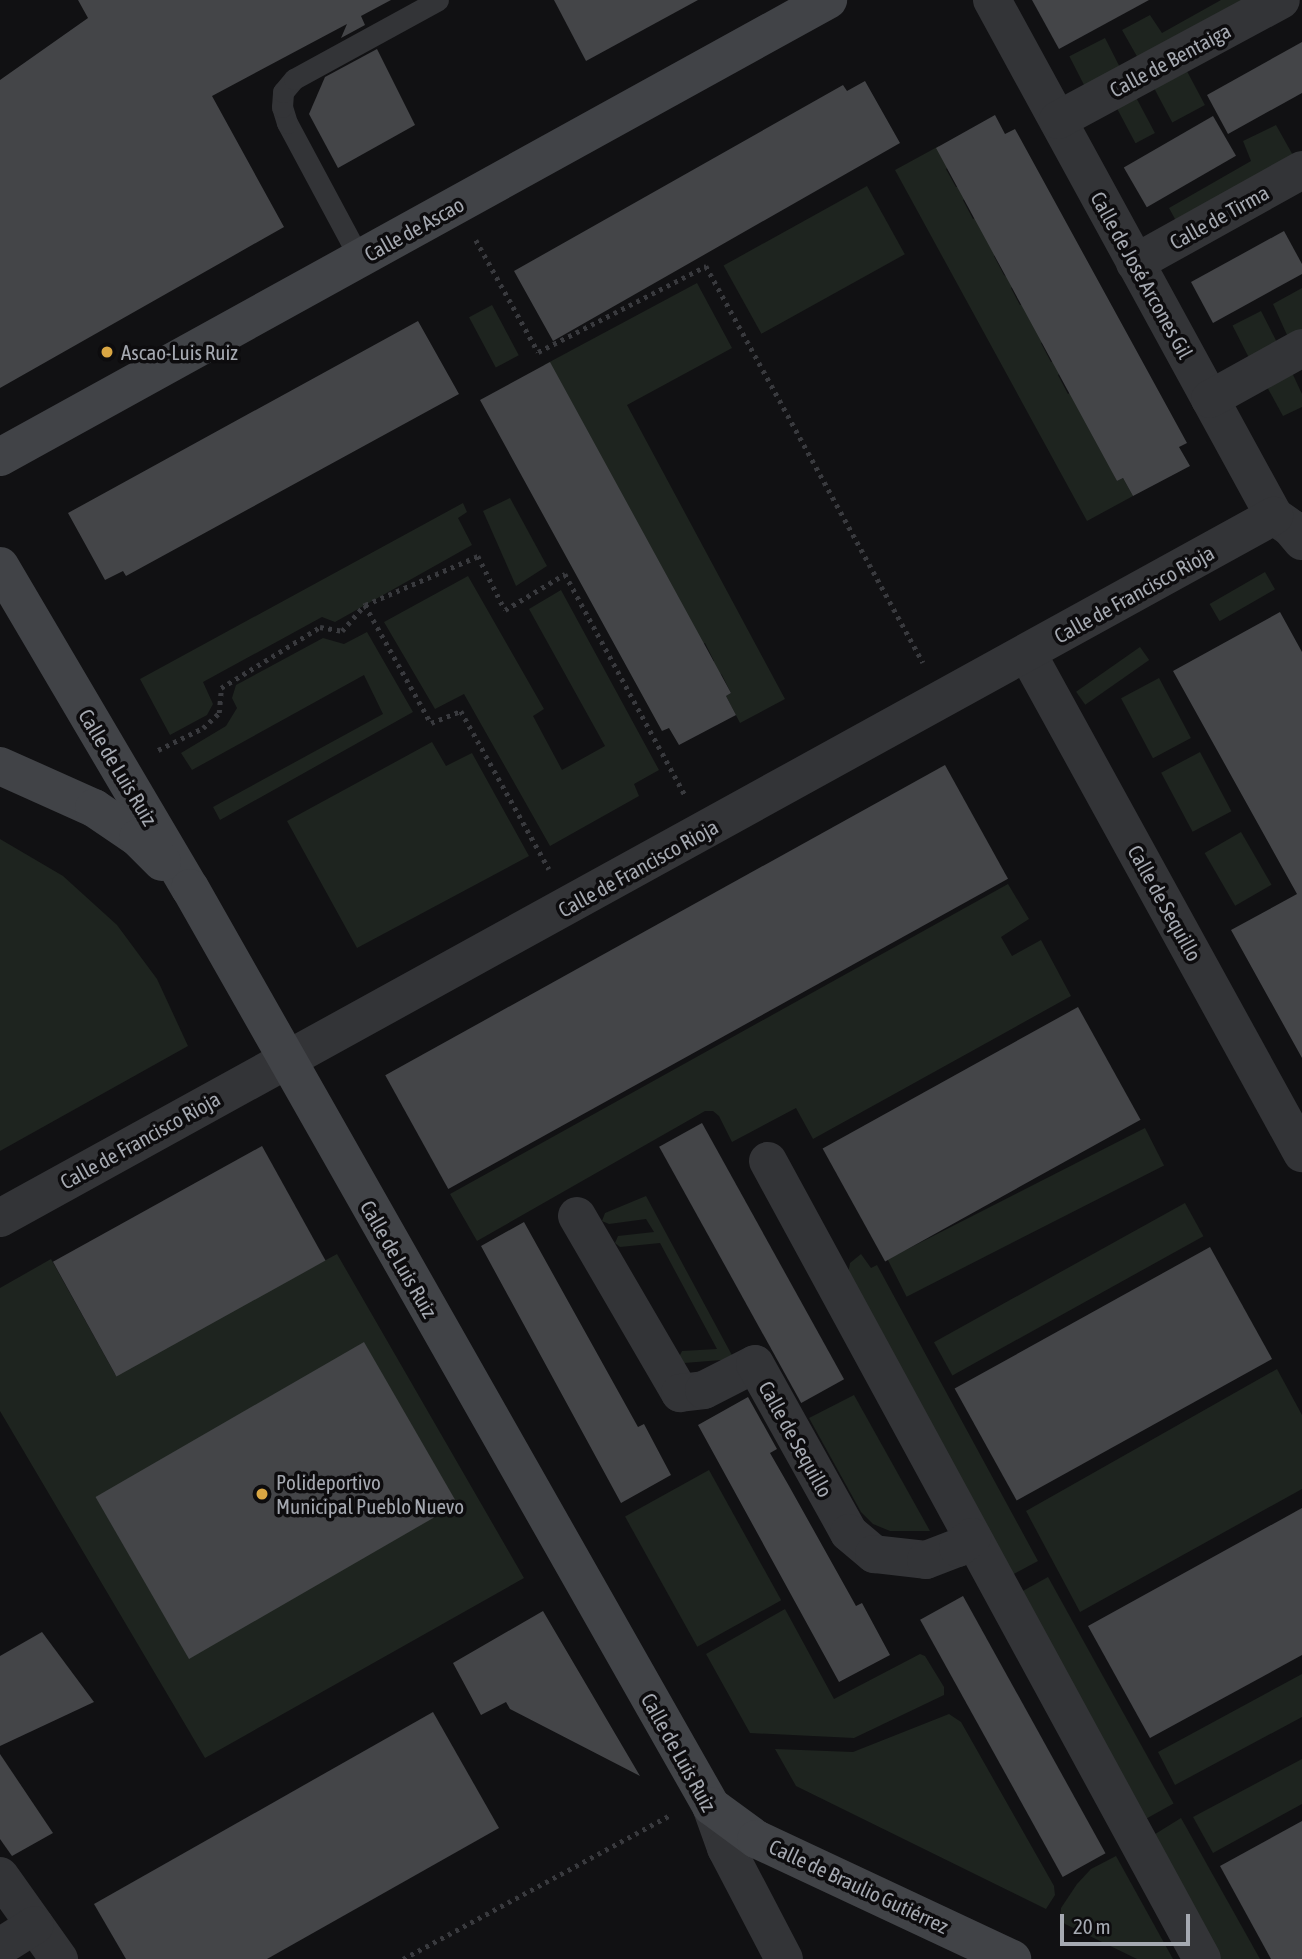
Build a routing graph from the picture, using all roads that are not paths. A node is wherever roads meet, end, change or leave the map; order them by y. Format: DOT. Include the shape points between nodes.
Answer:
graph roads {
  1 [pos="438,0"];
  2 [pos="828,0"];
  3 [pos="992,0"];
  4 [pos="1281,0"];
  5 [pos="1058,120"];
  6 [pos="1302,170"];
  7 [pos="360,259"];
  8 [pos="1135,263"];
  9 [pos="1302,348"];
  10 [pos="1210,399"];
  11 [pos="0,457"];
  12 [pos="1292,526"];
  13 [pos="0,566"];
  14 [pos="1027,653"];
  15 [pos="0,765"];
  16 [pos="190,888"];
  17 [pos="286,1060"];
  18 [pos="1302,1153"];
  19 [pos="768,1161"];
  20 [pos="578,1216"];
  21 [pos="0,1218"];
  22 [pos="972,1537"];
  23 [pos="709,1801"];
  24 [pos="0,1876"];
  25 [pos="35,1925"];
  26 [pos="0,1947"];
  27 [pos="59,1959"];
  28 [pos="784,1959"];
  29 [pos="1012,1959"];
  30 [pos="1202,1959"];
  1 -- 7 [label="lane" via="293,79 283,92 288,123"];
  2 -- 7 [label="street, Calle de Ascao"];
  3 -- 5 [label="street, Calle de José Arcones Gil"];
  4 -- 5 [label="street, Calle de Bentaiga"];
  5 -- 8 [label="street, Calle de José Arcones Gil"];
  6 -- 8 [label="street, Calle de Tirma"];
  7 -- 11 [label="street, Calle de Ascao"];
  8 -- 10 [label="street, Calle de José Arcones Gil"];
  9 -- 10 [label="street"];
  10 -- 12 [label="street, Calle de José Arcones Gil"];
  12 -- 14 [label="street, Calle de Francisco Rioja"];
  13 -- 16 [label="street, Calle de Luis Ruiz"];
  14 -- 17 [label="street, Calle de Francisco Rioja"];
  14 -- 18 [label="street, Calle de Sequillo"];
  15 -- 16 [label="street" via="94,808 138,838"];
  16 -- 17 [label="street, Calle de Luis Ruiz"];
  17 -- 21 [label="street, Calle de Francisco Rioja"];
  17 -- 23 [label="street, Calle de Luis Ruiz"];
  19 -- 22 [label="street"];
  20 -- 22 [label="street, Calle de Sequillo" via="680,1392 704,1390 755,1364 849,1533 874,1554 926,1560 958,1548"];
  22 -- 30 [label="street"];
  23 -- 28 [label="street, Calle de Luis Ruiz" via="726,1848"];
  23 -- 29 [label="street, Calle de Braulio Gutiérrez" via="756,1839"];
  24 -- 25 [label="street"];
  25 -- 26 [label="street"];
  25 -- 27 [label="street"];
}
